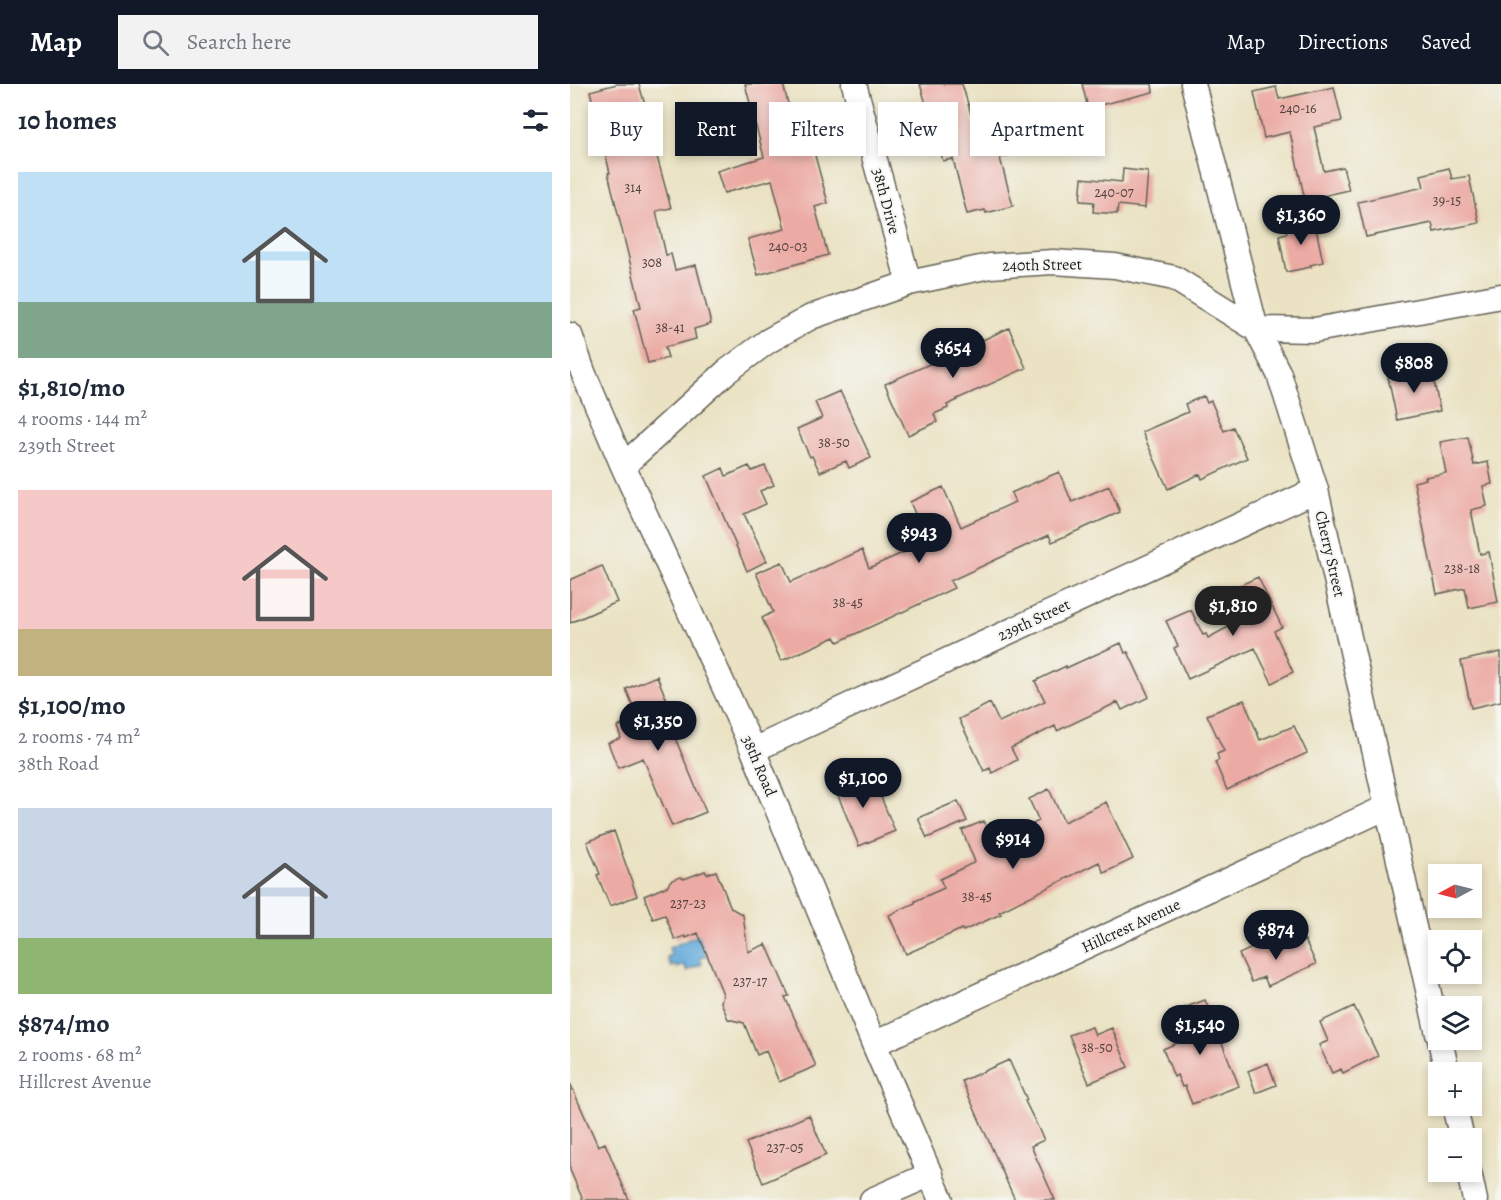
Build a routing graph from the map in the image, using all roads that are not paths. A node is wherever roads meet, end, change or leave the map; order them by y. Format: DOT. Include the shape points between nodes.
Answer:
graph roads {
  1 [pos="854,84"];
  2 [pos="1194,84"];
  3 [pos="909,283"];
  4 [pos="1501,296"];
  5 [pos="1256,329"];
  6 [pos="570,335"];
  7 [pos="576,374"];
  8 [pos="623,466"];
  9 [pos="1316,490"];
  10 [pos="753,750"];
  11 [pos="1387,807"];
  12 [pos="1429,996"];
  13 [pos="874,1044"];
  14 [pos="931,1174"];
  15 [pos="1471,1182"];
  16 [pos="872,1200"];
  17 [pos="941,1200"];
  18 [pos="1475,1200"];
  1 -- 3 [label="street, 38th Drive"];
  2 -- 5 [label="street, Cherry Street"];
  3 -- 5 [label="street, 240th Street" via="990,266 1053,262 1114,266 1174,278"];
  3 -- 8 [label="street, 240th Street" via="811,317 768,341 726,372"];
  4 -- 5 [label="street" via="1315,330"];
  5 -- 9 [label="street, Cherry Street" via="1279,374"];
  6 -- 7 [label="street, 38th Road"];
  7 -- 8 [label="street, 38th Road"];
  8 -- 10 [label="street, 38th Road"];
  9 -- 10 [label="street, 239th Street"];
  9 -- 11 [label="street, Cherry Street"];
  10 -- 13 [label="street, 38th Road"];
  11 -- 12 [label="street, Cherry Street"];
  11 -- 13 [label="street, Hillcrest Avenue"];
  13 -- 14 [label="street, 38th Road"];
  14 -- 16 [label="street"];
  14 -- 17 [label="street, 38th Road"];
  15 -- 18 [label="street"];
}
